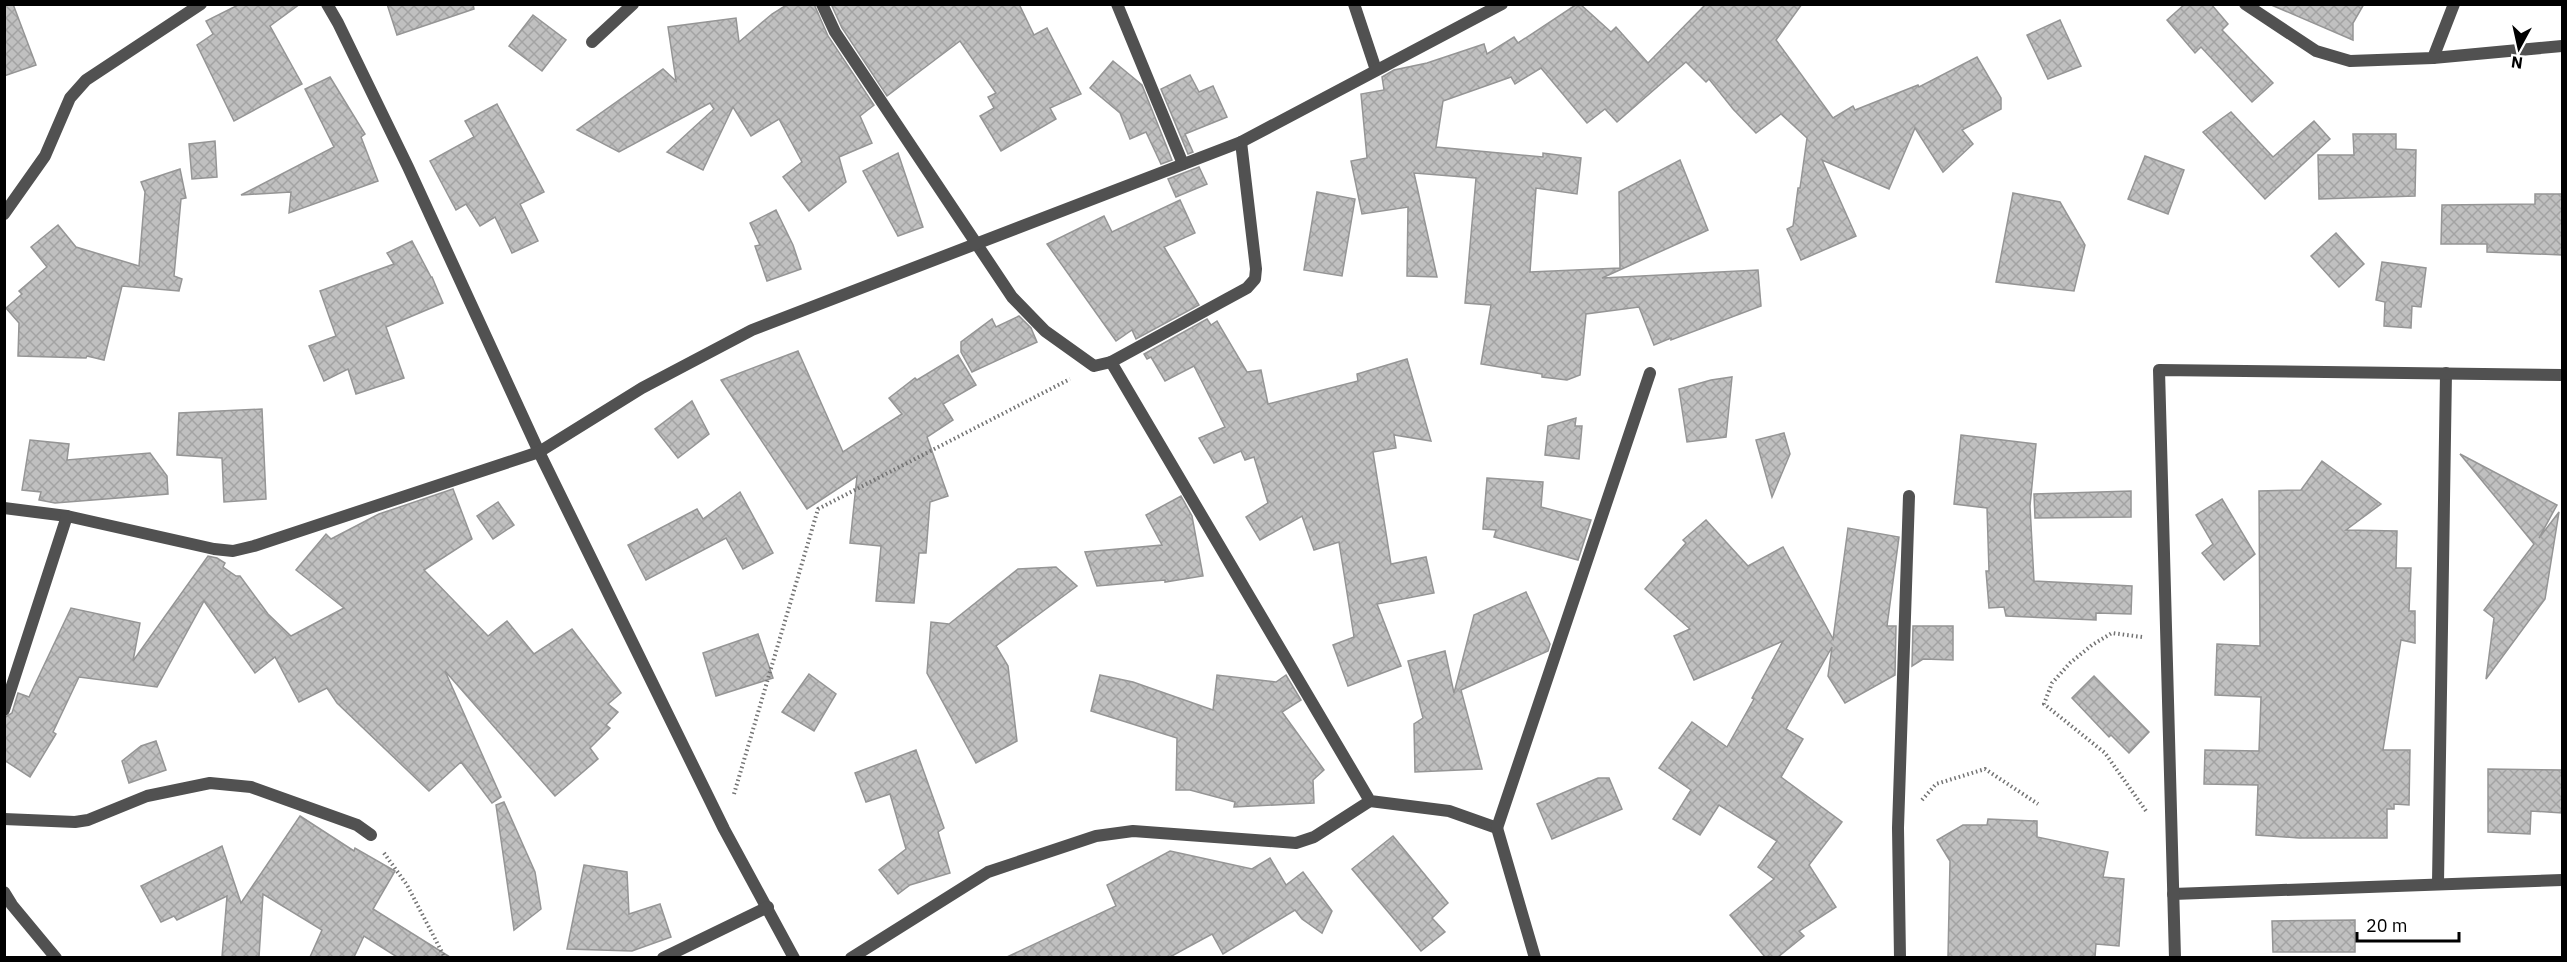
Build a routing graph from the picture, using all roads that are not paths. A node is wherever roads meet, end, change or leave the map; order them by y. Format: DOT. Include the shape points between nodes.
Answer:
graph roads {
  1 [pos="201,4"];
  2 [pos="327,4"];
  3 [pos="633,4"];
  4 [pos="822,4"];
  5 [pos="1117,4"];
  6 [pos="1354,4"];
  7 [pos="1502,4"];
  8 [pos="2245,4"];
  9 [pos="2454,4"];
  10 [pos="592,42"];
  11 [pos="2562,46"];
  12 [pos="2433,58"];
  13 [pos="1376,70"];
  14 [pos="1241,141"];
  15 [pos="1183,164"];
  16 [pos="4,214"];
  17 [pos="975,243"];
  18 [pos="1111,362"];
  19 [pos="1650,373"];
  20 [pos="2446,373"];
  21 [pos="2562,375"];
  22 [pos="539,452"];
  23 [pos="1909,496"];
  24 [pos="4,508"];
  25 [pos="67,516"];
  26 [pos="4,710"];
  27 [pos="1370,801"];
  28 [pos="4,819"];
  29 [pos="1497,828"];
  30 [pos="371,835"];
  31 [pos="2562,880"];
  32 [pos="2438,883"];
  33 [pos="4,892"];
  34 [pos="2173,894"];
  35 [pos="768,907"];
  36 [pos="56,957"];
  37 [pos="663,957"];
  38 [pos="794,957"];
  39 [pos="851,957"];
  40 [pos="1535,957"];
  41 [pos="1900,957"];
  42 [pos="2175,957"];
  1 -- 16 [label="street" via="86,80 70,98 45,156"];
  2 -- 22 [label="street" via="408,167"];
  3 -- 10 [label="street"];
  4 -- 17 [label="street" via="835,32"];
  5 -- 15 [label="street"];
  6 -- 13 [label="street"];
  7 -- 13 [label="street"];
  8 -- 12 [label="street" via="2316,51 2337,59 2366,62"];
  9 -- 12 [label="street"];
  11 -- 12 [label="street"];
  13 -- 14 [label="street"];
  14 -- 15 [label="street"];
  14 -- 18 [label="street" via="1255,279 1247,288"];
  15 -- 17 [label="street"];
  17 -- 18 [label="street" via="1012,297 1045,331 1094,366"];
  17 -- 22 [label="street" via="752,330 642,388"];
  18 -- 27 [label="street"];
  19 -- 29 [label="street"];
  20 -- 21 [label="street"];
  20 -- 32 [label="street"];
  20 -- 34 [label="street" via="2159,370"];
  22 -- 25 [label="street" via="233,551"];
  22 -- 35 [label="street" via="724,829"];
  23 -- 41 [label="street" via="1898,828"];
  24 -- 25 [label="street"];
  25 -- 26 [label="street"];
  27 -- 29 [label="street" via="1449,811"];
  27 -- 39 [label="street" via="1314,837 1296,843 1133,831 1096,836 988,872"];
  28 -- 30 [label="street" via="88,820 147,796 210,783 251,787 357,825"];
  29 -- 40 [label="street"];
  31 -- 32 [label="street"];
  32 -- 34 [label="street"];
  33 -- 36 [label="street"];
  34 -- 42 [label="street"];
  35 -- 37 [label="street"];
  35 -- 38 [label="street"];
}
